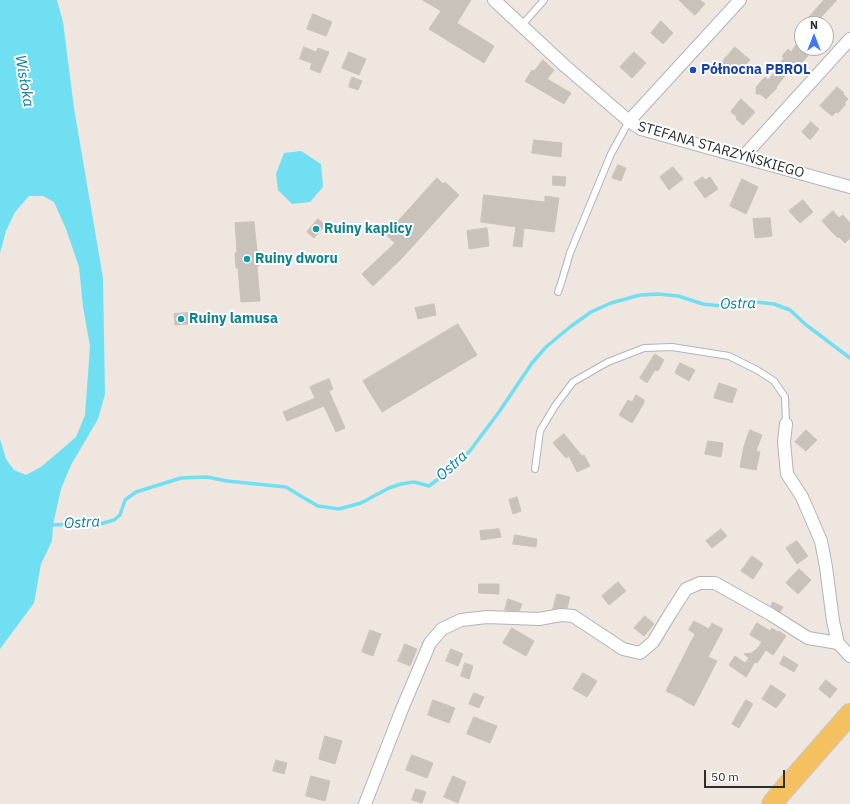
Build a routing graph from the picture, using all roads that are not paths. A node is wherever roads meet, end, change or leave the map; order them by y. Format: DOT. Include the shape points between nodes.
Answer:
graph roads {
  1 [pos="494,0"];
  2 [pos="544,0"];
  3 [pos="740,0"];
  4 [pos="521,26"];
  5 [pos="850,39"];
  6 [pos="628,122"];
  7 [pos="743,157"];
  8 [pos="850,187"];
  9 [pos="558,292"];
  10 [pos="786,424"];
  11 [pos="535,469"];
  12 [pos="838,643"];
  13 [pos="850,656"];
  14 [pos="850,714"];
  15 [pos="850,732"];
  16 [pos="365,804"];
  17 [pos="772,804"];
  18 [pos="787,804"];
  1 -- 4 [label="street, STEFANA STARZYŃSKIEGO"];
  2 -- 4 [label="lane"];
  3 -- 6 [label="street"];
  4 -- 6 [label="street, STEFANA STARZYŃSKIEGO"];
  5 -- 7 [label="street"];
  6 -- 7 [label="street, STEFANA STARZYŃSKIEGO" via="641,129"];
  6 -- 9 [label="lane" via="611,154 570,253"];
  7 -- 8 [label="street, STEFANA STARZYŃSKIEGO"];
  10 -- 11 [label="lane" via="785,397 774,381 757,370 729,356 672,347 644,348 608,362 573,382 540,431"];
  10 -- 12 [label="street" via="784,442 787,474 802,497 821,541 832,621"];
  12 -- 13 [label="street"];
  12 -- 16 [label="street" via="808,638 715,583 700,583 686,588 653,642 640,653 623,649 572,616 539,619 487,617 461,620 442,630 430,643"];
  14 -- 17 [label="main road"];
  15 -- 18 [label="main road"];
}
